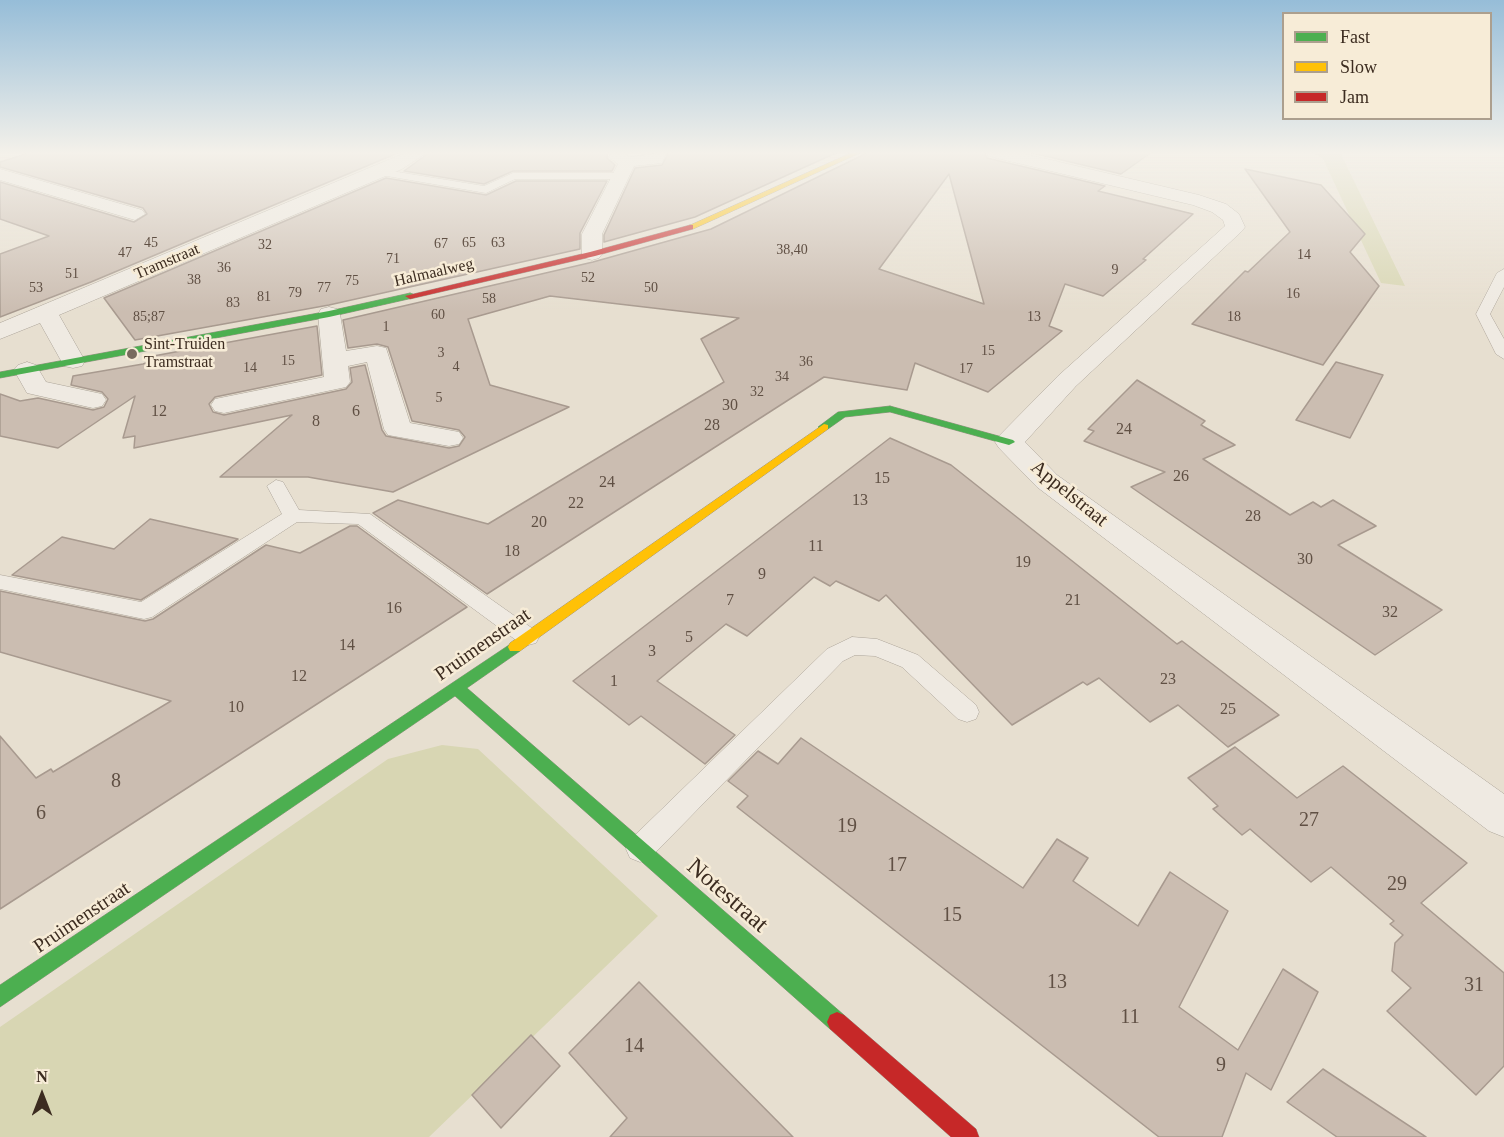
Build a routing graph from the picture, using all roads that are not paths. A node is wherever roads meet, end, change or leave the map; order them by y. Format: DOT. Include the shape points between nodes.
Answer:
graph roads {
  1 [pos="105,205"];
  2 [pos="301,205"];
  3 [pos="605,205"];
  4 [pos="742,205"];
  5 [pos="1211,205"];
  6 [pos="135,214"];
  7 [pos="592,254"];
  8 [pos="1504,273"];
  9 [pos="46,313"];
  10 [pos="329,314"];
  11 [pos="0,332"];
  12 [pos="1504,354"];
  13 [pos="73,361"];
  14 [pos="334,361"];
  15 [pos="27,370"];
  16 [pos="0,375"];
  17 [pos="93,400"];
  18 [pos="224,405"];
  19 [pos="449,438"];
  20 [pos="1009,442"];
  21 [pos="276,486"];
  22 [pos="293,516"];
  23 [pos="0,582"];
  24 [pos="528,637"];
  25 [pos="457,688"];
  26 [pos="967,712"];
  27 [pos="1504,818"];
  28 [pos="640,849"];
  29 [pos="0,997"];
  30 [pos="968,1137"];
  1 -- 6 [label="street"];
  2 -- 9 [label="street, Tramstraat"];
  3 -- 7 [label="street" via="592,234"];
  4 -- 7 [label="street, Halmaalweg" via="703,223"];
  5 -- 20 [label="street" via="1232,218 1236,227 1067,381"];
  7 -- 10 [label="street, Halmaalweg"];
  8 -- 12 [label="lane" via="1483,314"];
  9 -- 11 [label="street, Tramstraat"];
  9 -- 13 [label="street"];
  10 -- 13 [label="street, Halmaalweg"];
  10 -- 14 [label="street"];
  13 -- 15 [label="street, Halmaalweg"];
  14 -- 18 [label="street" via="337,382"];
  14 -- 19 [label="street" via="377,353 398,429"];
  15 -- 16 [label="street, Halmaalweg"];
  15 -- 17 [label="street" via="36,388"];
  20 -- 24 [label="street, Pruimenstraat" via="891,409 843,414"];
  20 -- 27 [label="street, Appelstraat" via="1047,481"];
  21 -- 22 [label="lane"];
  22 -- 23 [label="lane" via="144,611"];
  22 -- 24 [label="lane" via="363,518"];
  24 -- 25 [label="street, Pruimenstraat"];
  25 -- 28 [label="street, Notestraat"];
  25 -- 29 [label="street, Pruimenstraat"];
  26 -- 28 [label="lane" via="910,661 877,648 852,646 835,655"];
  28 -- 30 [label="street, Notestraat"];
}
